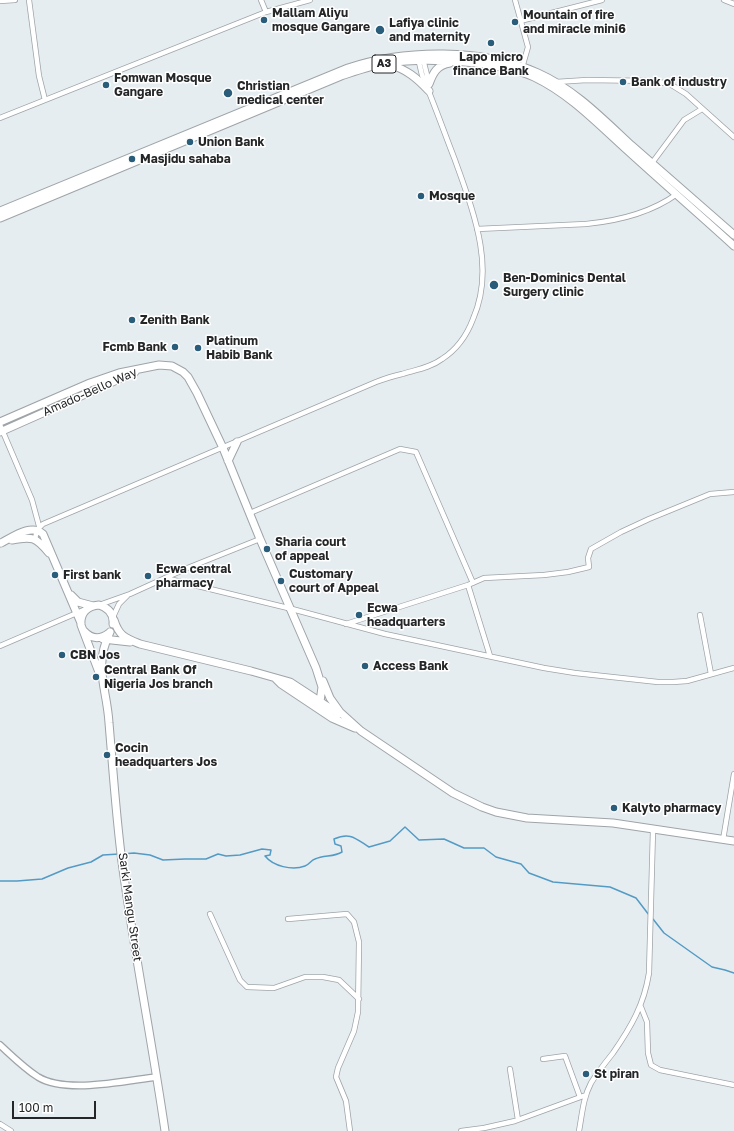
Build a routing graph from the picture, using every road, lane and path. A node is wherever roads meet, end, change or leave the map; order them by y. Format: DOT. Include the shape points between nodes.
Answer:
graph roads {
  1 [pos="15,0"];
  2 [pos="29,0"];
  3 [pos="261,0"];
  4 [pos="310,0"];
  5 [pos="515,0"];
  6 [pos="602,0"];
  7 [pos="724,0"];
  8 [pos="0,1"];
  9 [pos="734,4"];
  10 [pos="266,12"];
  11 [pos="520,21"];
  12 [pos="420,58"];
  13 [pos="459,62"];
  14 [pos="387,63"];
  15 [pos="522,69"];
  16 [pos="554,82"];
  17 [pos="429,88"];
  18 [pos="45,100"];
  19 [pos="702,109"];
  20 [pos="0,118"];
  21 [pos="734,137"];
  22 [pos="652,163"];
  23 [pos="679,192"];
  24 [pos="0,211"];
  25 [pos="0,218"];
  26 [pos="477,229"];
  27 [pos="734,235"];
  28 [pos="734,246"];
  29 [pos="1,427"];
  30 [pos="237,442"];
  31 [pos="223,448"];
  32 [pos="228,461"];
  33 [pos="734,492"];
  34 [pos="250,513"];
  35 [pos="38,528"];
  36 [pos="35,539"];
  37 [pos="260,539"];
  38 [pos="0,543"];
  39 [pos="54,558"];
  40 [pos="165,578"];
  41 [pos="471,584"];
  42 [pos="68,592"];
  43 [pos="130,594"];
  44 [pos="93,606"];
  45 [pos="292,609"];
  46 [pos="76,613"];
  47 [pos="700,615"];
  48 [pos="114,619"];
  49 [pos="346,624"];
  50 [pos="82,628"];
  51 [pos="110,632"];
  52 [pos="98,638"];
  53 [pos="107,639"];
  54 [pos="140,644"];
  55 [pos="0,646"];
  56 [pos="490,656"];
  57 [pos="316,668"];
  58 [pos="734,668"];
  59 [pos="711,674"];
  60 [pos="276,679"];
  61 [pos="103,683"];
  62 [pos="320,701"];
  63 [pos="319,709"];
  64 [pos="351,722"];
  65 [pos="361,731"];
  66 [pos="734,774"];
  67 [pos="653,830"];
  68 [pos="723,840"];
  69 [pos="734,841"];
  70 [pos="210,914"];
  71 [pos="288,919"];
  72 [pos="359,999"];
  73 [pos="641,1007"];
  74 [pos="0,1045"];
  75 [pos="543,1059"];
  76 [pos="510,1069"];
  77 [pos="156,1077"];
  78 [pos="734,1085"];
  79 [pos="586,1095"];
  80 [pos="580,1097"];
  81 [pos="518,1120"];
  82 [pos="0,1124"];
  83 [pos="499,1125"];
  84 [pos="10,1131"];
  85 [pos="165,1131"];
  86 [pos="350,1131"];
  87 [pos="462,1131"];
  88 [pos="500,1131"];
  89 [pos="579,1131"];
  1 -- 8 [label="street"];
  2 -- 18 [label="street" via="39,76"];
  3 -- 10 [label="street"];
  4 -- 10 [label="street"];
  5 -- 11 [label="street"];
  6 -- 11 [label="street"];
  7 -- 9 [label="street"];
  10 -- 18 [label="street"];
  11 -- 15 [label="street" via="528,47"];
  12 -- 13 [label="main road, A3"];
  12 -- 14 [label="main road, A3"];
  12 -- 15 [label="main road, A3" via="450,55 483,58 507,62"];
  12 -- 17 [label="street"];
  12 -- 24 [label="main road, A3" via="378,60 338,71"];
  13 -- 15 [label="main road, A3"];
  13 -- 17 [label="main road" via="437,68"];
  14 -- 17 [label="main road" via="400,67"];
  14 -- 25 [label="main road, A3" via="341,76"];
  15 -- 16 [label="main road, A3" via="539,73"];
  15 -- 23 [label="main road, A3" via="563,94"];
  16 -- 19 [label="street" via="662,82 681,90"];
  16 -- 22 [label="main road, A3" via="589,106"];
  17 -- 26 [label="street"];
  18 -- 20 [label="street"];
  19 -- 21 [label="street"];
  19 -- 22 [label="street" via="684,120"];
  22 -- 23 [label="main road, A3"];
  23 -- 26 [label="street" via="643,211 602,222"];
  23 -- 27 [label="main road, A3"];
  23 -- 28 [label="main road, A3"];
  26 -- 30 [label="street" via="484,267 480,299 466,334 449,354 432,365 376,382"];
  29 -- 31 [label="main road, Amado-Bello Way" via="119,372 166,365 177,368 188,377"];
  29 -- 35 [label="street" via="32,500"];
  30 -- 31 [label="street"];
  30 -- 32 [label="main road"];
  31 -- 32 [label="main road, Amado-Bello Way"];
  31 -- 35 [label="street"];
  32 -- 34 [label="main road, Amado-Bello Way"];
  33 -- 41 [label="street" via="710,494 621,532 591,549 589,567 544,575 484,578"];
  34 -- 37 [label="main road, Amado-Bello Way"];
  34 -- 41 [label="street" via="400,449 416,452"];
  35 -- 36 [label="street"];
  35 -- 38 [label="main road"];
  35 -- 39 [label="main road" via="46,538"];
  36 -- 38 [label="main road" via="22,538"];
  36 -- 39 [label="main road"];
  37 -- 40 [label="street"];
  37 -- 45 [label="main road, Amado-Bello Way"];
  39 -- 42 [label="main road"];
  40 -- 43 [label="street"];
  40 -- 45 [label="street"];
  41 -- 49 [label="street"];
  41 -- 56 [label="street"];
  42 -- 44 [label="main road" via="78,602"];
  42 -- 46 [label="main road"];
  43 -- 44 [label="street"];
  43 -- 48 [label="street" via="119,604"];
  44 -- 46 [label="street"];
  44 -- 48 [label="main road" via="109,610"];
  44 -- 50 [label="main road" via="82,616"];
  45 -- 49 [label="street"];
  45 -- 57 [label="main road, Amado-Bello Way"];
  46 -- 50 [label="main road"];
  46 -- 55 [label="street"];
  47 -- 59 [label="street"];
  48 -- 51 [label="main road"];
  48 -- 54 [label="main road" via="122,636"];
  49 -- 56 [label="street"];
  50 -- 52 [label="main road" via="90,637"];
  50 -- 61 [label="main road"];
  51 -- 52 [label="main road"];
  51 -- 53 [label="main road"];
  52 -- 53 [label="main road"];
  53 -- 54 [label="main road"];
  53 -- 61 [label="main road" via="101,660"];
  54 -- 60 [label="main road"];
  56 -- 59 [label="street" via="576,673 658,682 688,681"];
  57 -- 62 [label="main road" via="322,687"];
  57 -- 64 [label="main road" via="330,698"];
  58 -- 59 [label="street"];
  60 -- 62 [label="main road" via="290,682"];
  60 -- 63 [label="main road"];
  61 -- 77 [label="main road, Sarki Mangu Street" via="108,707 122,862"];
  62 -- 63 [label="main road"];
  62 -- 64 [label="main road"];
  63 -- 65 [label="main road"];
  64 -- 65 [label="main road"];
  65 -- 67 [label="main road" via="454,793 496,812 527,818 613,824"];
  66 -- 68 [label="street"];
  67 -- 68 [label="main road"];
  67 -- 73 [label="street" via="649,973"];
  68 -- 69 [label="main road"];
  70 -- 72 [label="street" via="240,980 247,987 274,988 305,977 323,977 339,980"];
  71 -- 72 [label="street" via="347,914 354,922 359,942"];
  72 -- 86 [label="street" via="354,1031 336,1073 349,1111"];
  73 -- 78 [label="street" via="647,1022 651,1064 660,1070"];
  73 -- 79 [label="street"];
  74 -- 77 [label="street" via="38,1077 60,1084 86,1085"];
  75 -- 80 [label="street" via="565,1056"];
  76 -- 81 [label="street"];
  77 -- 85 [label="main road, Sarki Mangu Street"];
  79 -- 80 [label="street"];
  79 -- 89 [label="street"];
  80 -- 81 [label="street"];
  81 -- 83 [label="street"];
  82 -- 84 [label="street"];
  83 -- 87 [label="street"];
  83 -- 88 [label="street"];
}
